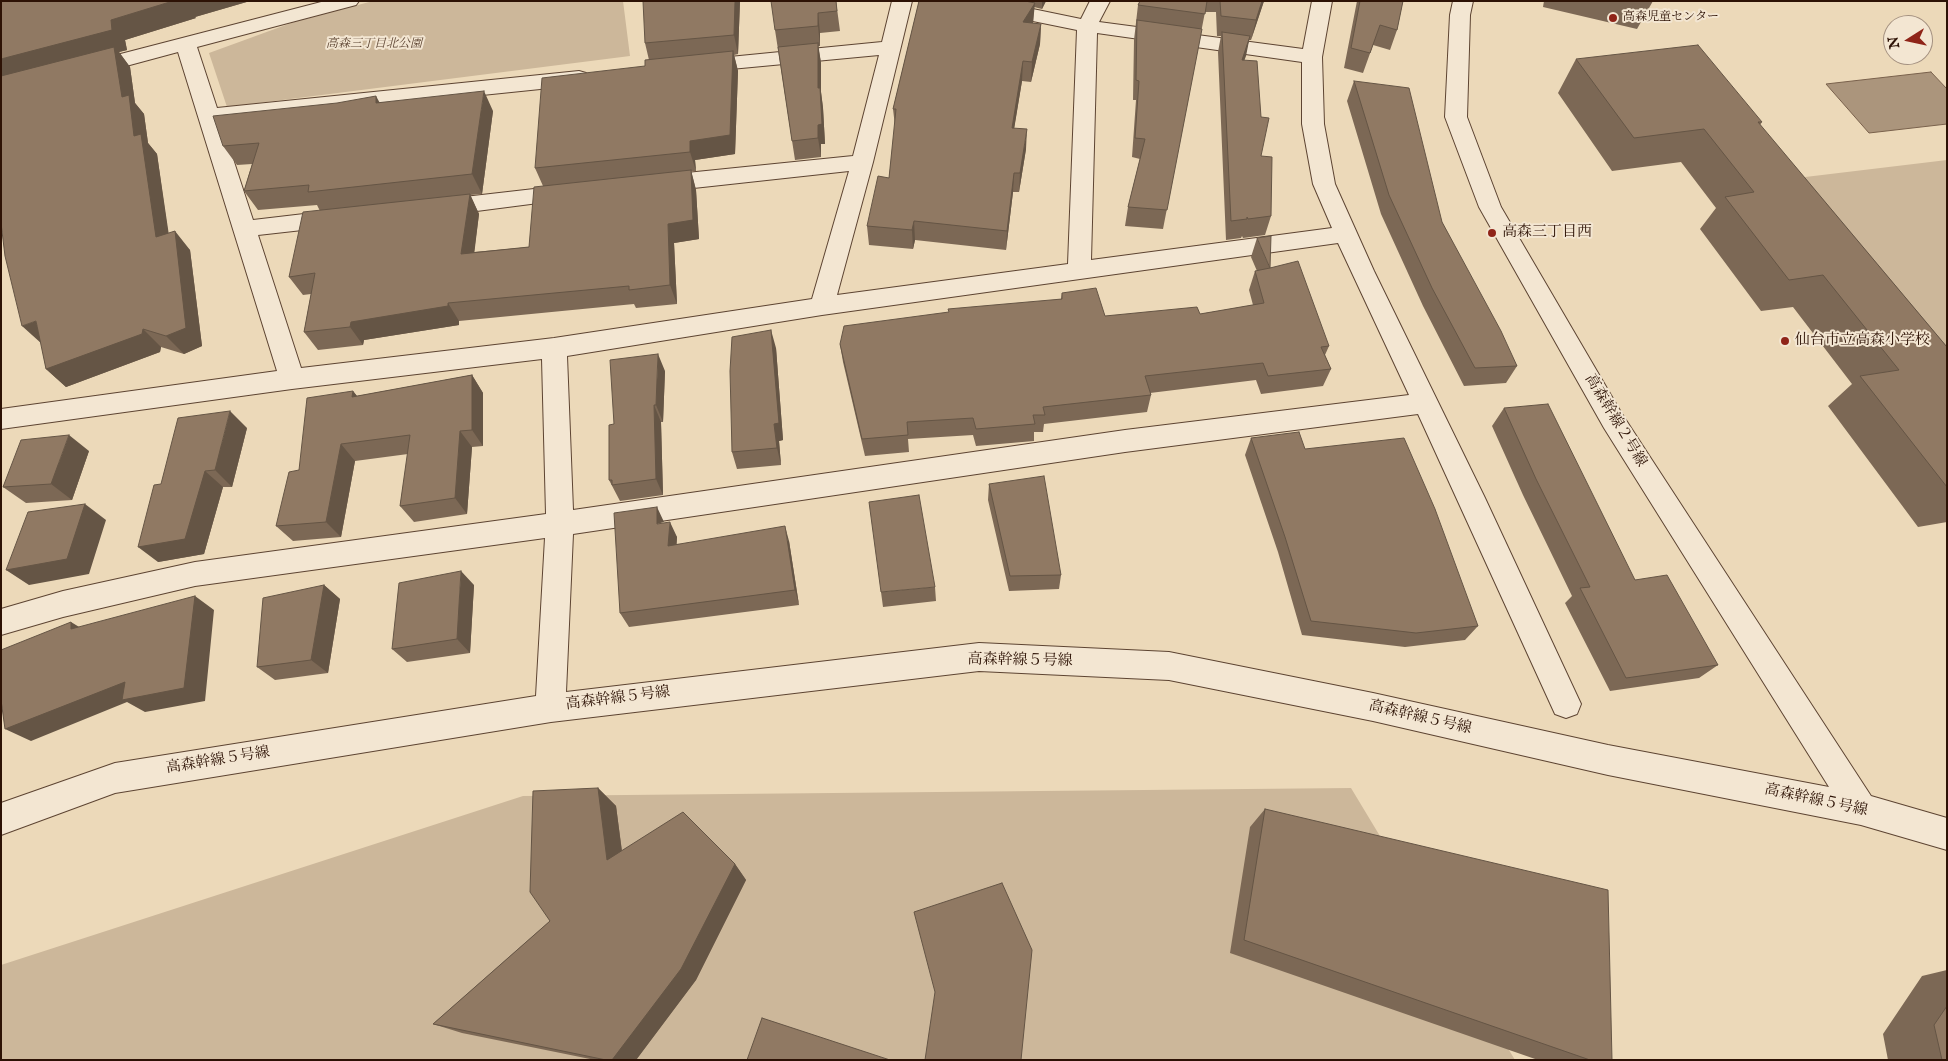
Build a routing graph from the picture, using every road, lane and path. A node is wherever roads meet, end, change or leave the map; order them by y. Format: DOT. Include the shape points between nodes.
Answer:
graph roads {
  1 [pos="349,1"];
  2 [pos="902,1"];
  3 [pos="964,1"];
  4 [pos="1100,1"];
  5 [pos="1322,1"];
  6 [pos="1463,1"];
  7 [pos="323,4"];
  8 [pos="1087,26"];
  9 [pos="186,45"];
  10 [pos="891,47"];
  11 [pos="1312,58"];
  12 [pos="683,68"];
  13 [pos="75,73"];
  14 [pos="594,77"];
  15 [pos="208,116"];
  16 [pos="862,162"];
  17 [pos="636,186"];
  18 [pos="587,191"];
  19 [pos="420,210"];
  20 [pos="361,216"];
  21 [pos="243,229"];
  22 [pos="1346,234"];
  23 [pos="1079,270"];
  24 [pos="822,306"];
  25 [pos="554,348"];
  26 [pos="292,379"];
  27 [pos="1426,403"];
  28 [pos="1,419"];
  29 [pos="560,524"];
  30 [pos="1,622"];
  31 [pos="1566,704"];
  32 [pos="551,708"];
  33 [pos="1862,809"];
  34 [pos="1,819"];
  35 [pos="1947,834"];
  1 -- 7 [label="street"];
  2 -- 10 [label="street"];
  3 -- 8 [label="street"];
  4 -- 8 [label="street"];
  5 -- 11 [label="street"];
  6 -- 33 [label="street, 高森幹線２号線" via="1456,117 1490,207 1613,421"];
  7 -- 9 [label="street"];
  8 -- 11 [label="street"];
  8 -- 23 [label="street"];
  9 -- 13 [label="street"];
  9 -- 15 [label="street"];
  10 -- 12 [label="street"];
  10 -- 16 [label="street"];
  11 -- 22 [label="street" via="1313,124 1322,176"];
  14 -- 15 [label="street"];
  15 -- 21 [label="street"];
  16 -- 17 [label="street"];
  16 -- 24 [label="street"];
  18 -- 19 [label="street"];
  20 -- 21 [label="street"];
  21 -- 26 [label="street"];
  22 -- 23 [label="street"];
  22 -- 27 [label="street"];
  23 -- 24 [label="street"];
  24 -- 25 [label="street"];
  25 -- 26 [label="street"];
  25 -- 29 [label="street"];
  26 -- 28 [label="street"];
  27 -- 29 [label="street" via="1125,441"];
  27 -- 31 [label="street"];
  29 -- 30 [label="street" via="195,574 63,604"];
  29 -- 32 [label="street"];
  32 -- 33 [label="street, 高森幹線５号線" via="979,657 1169,666 1373,707 1608,760"];
  32 -- 34 [label="street, 高森幹線５号線" via="115,778"];
  33 -- 35 [label="street, 高森幹線５号線"];
}
